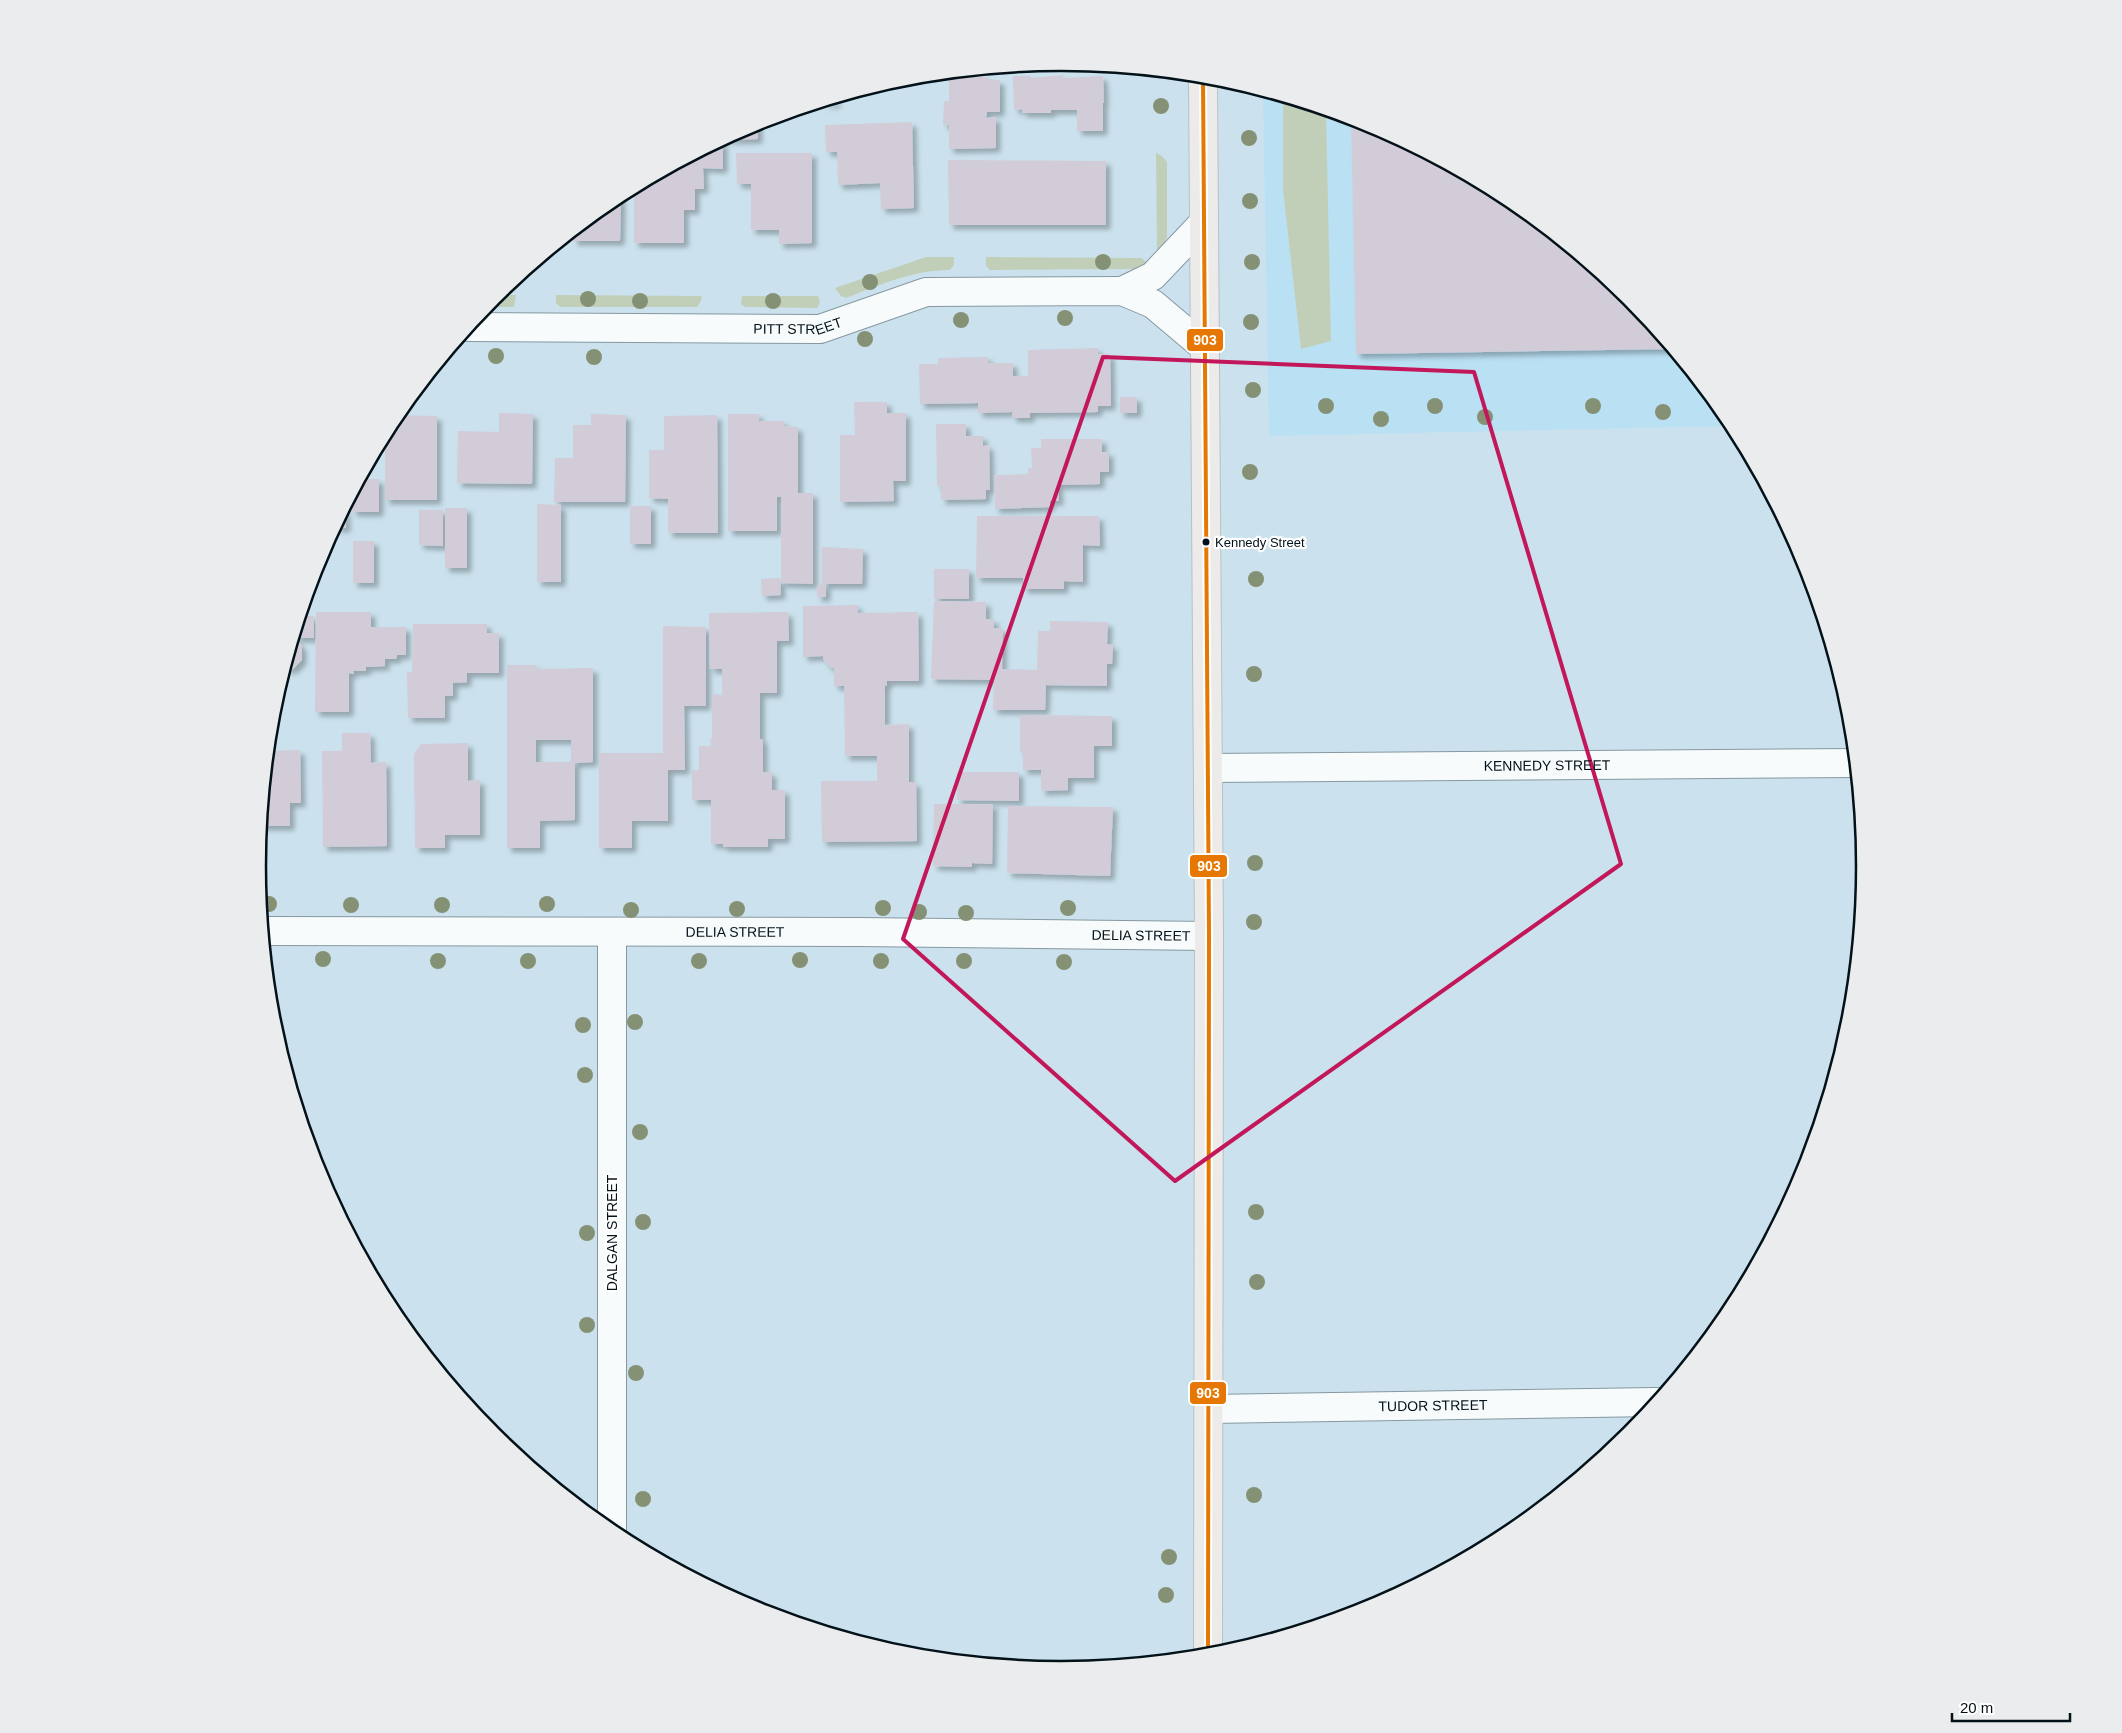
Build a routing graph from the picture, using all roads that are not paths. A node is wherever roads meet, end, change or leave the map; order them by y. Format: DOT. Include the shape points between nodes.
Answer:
graph roads {
  1 [pos="1203,85"];
  2 [pos="1204,222"];
  3 [pos="1122,291"];
  4 [pos="476,328"];
  5 [pos="1204,347"];
  6 [pos="1849,763"];
  7 [pos="1208,768"];
  8 [pos="268,931"];
  9 [pos="612,932"];
  10 [pos="1209,936"];
  11 [pos="1648,1402"];
  12 [pos="1209,1409"];
  13 [pos="612,1523"];
  14 [pos="1208,1647"];
  1 -- 2 [label="highway"];
  2 -- 3 [label="street, PITT STREET" via="1153,276"];
  2 -- 5 [label="highway"];
  3 -- 4 [label="street, PITT STREET" via="926,292 820,329"];
  3 -- 5 [label="street, PITT STREET" via="1153,304"];
  5 -- 7 [label="highway"];
  6 -- 7 [label="street, KENNEDY STREET"];
  7 -- 10 [label="highway"];
  8 -- 9 [label="street, DELIA STREET"];
  9 -- 10 [label="street, DELIA STREET"];
  9 -- 13 [label="street, DALGAN STREET"];
  10 -- 12 [label="highway"];
  11 -- 12 [label="street, TUDOR STREET"];
  12 -- 14 [label="highway"];
}
